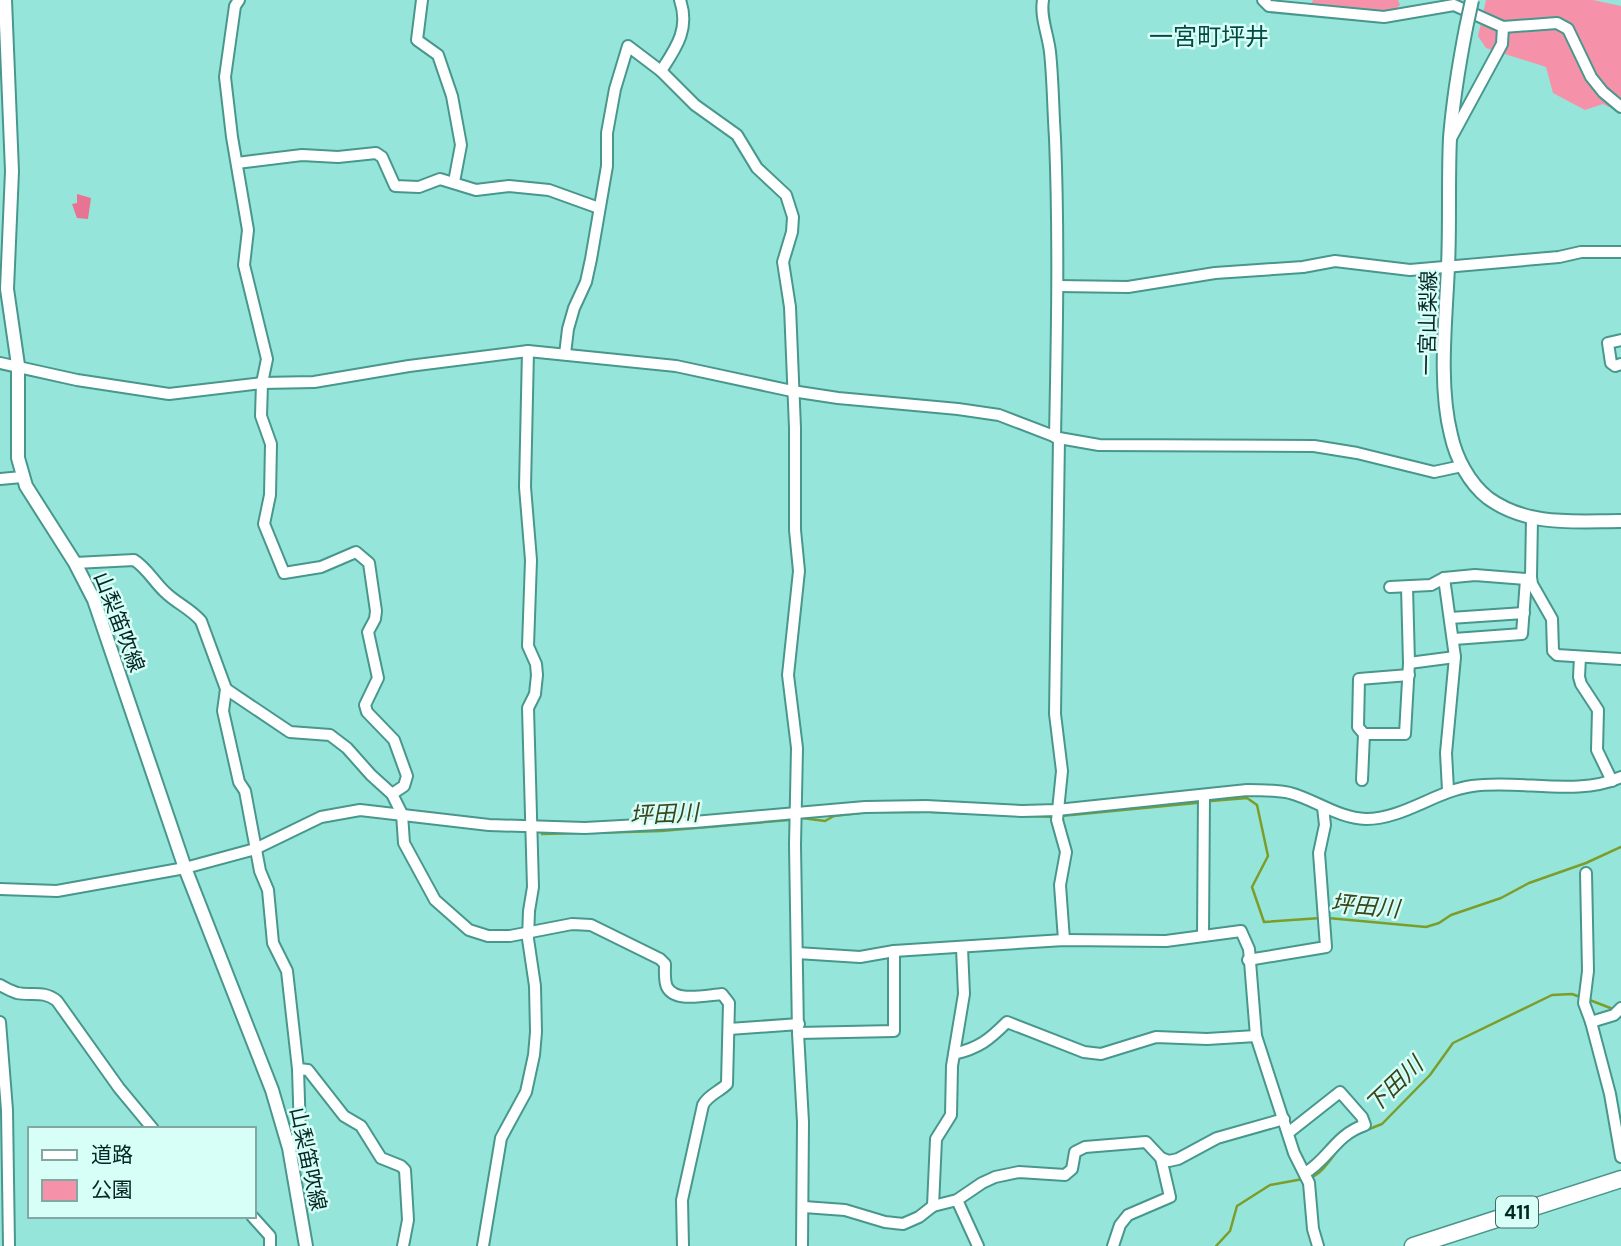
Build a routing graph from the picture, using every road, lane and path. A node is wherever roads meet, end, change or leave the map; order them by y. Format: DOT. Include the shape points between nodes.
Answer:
graph roads {
  1 [pos="5,0"];
  2 [pos="239,0"];
  3 [pos="422,0"];
  4 [pos="680,0"];
  5 [pos="1043,0"];
  6 [pos="1263,0"];
  7 [pos="1472,0"];
  8 [pos="1503,27"];
  9 [pos="4,44"];
  10 [pos="661,71"];
  11 [pos="1621,107"];
  12 [pos="1450,140"];
  13 [pos="237,163"];
  14 [pos="454,182"];
  15 [pos="599,208"];
  16 [pos="1621,252"];
  17 [pos="1448,268"];
  18 [pos="1058,286"];
  19 [pos="1621,340"];
  20 [pos="528,351"];
  21 [pos="565,355"];
  22 [pos="0,363"];
  23 [pos="18,365"];
  24 [pos="1621,365"];
  25 [pos="262,383"];
  26 [pos="792,391"];
  27 [pos="1057,437"];
  28 [pos="1462,466"];
  29 [pos="22,477"];
  30 [pos="0,479"];
  31 [pos="1532,518"];
  32 [pos="1621,521"];
  33 [pos="75,563"];
  34 [pos="1444,578"];
  35 [pos="1529,578"];
  36 [pos="1390,587"];
  37 [pos="1407,587"];
  38 [pos="1524,613"];
  39 [pos="1450,618"];
  40 [pos="1454,639"];
  41 [pos="1455,657"];
  42 [pos="1580,657"];
  43 [pos="1621,659"];
  44 [pos="1409,669"];
  45 [pos="226,689"];
  46 [pos="1364,734"];
  47 [pos="1617,779"];
  48 [pos="1362,780"];
  49 [pos="1448,790"];
  50 [pos="393,794"];
  51 [pos="1204,795"];
  52 [pos="1323,807"];
  53 [pos="401,814"];
  54 [pos="796,814"];
  55 [pos="1057,815"];
  56 [pos="530,827"];
  57 [pos="255,849"];
  58 [pos="185,868"];
  59 [pos="1586,873"];
  60 [pos="0,889"];
  61 [pos="528,932"];
  62 [pos="1203,936"];
  63 [pos="1064,940"];
  64 [pos="962,948"];
  65 [pos="894,951"];
  66 [pos="797,954"];
  67 [pos="1248,960"];
  68 [pos="0,985"];
  69 [pos="1618,1012"];
  70 [pos="0,1022"];
  71 [pos="1591,1022"];
  72 [pos="799,1028"];
  73 [pos="729,1029"];
  74 [pos="1256,1036"];
  75 [pos="954,1054"];
  76 [pos="298,1069"];
  77 [pos="1284,1119"];
  78 [pos="151,1127"];
  79 [pos="1288,1133"];
  80 [pos="289,1148"];
  81 [pos="1621,1157"];
  82 [pos="1161,1158"];
  83 [pos="1307,1178"];
  84 [pos="1621,1179"];
  85 [pos="957,1200"];
  86 [pos="933,1206"];
  87 [pos="804,1207"];
  88 [pos="254,1218"];
  89 [pos="9,1246"];
  90 [pos="270,1246"];
  91 [pos="306,1246"];
  92 [pos="403,1246"];
  93 [pos="483,1246"];
  94 [pos="683,1246"];
  95 [pos="803,1246"];
  96 [pos="978,1246"];
  97 [pos="1113,1246"];
  98 [pos="1318,1246"];
  99 [pos="1413,1246"];
  1 -- 9 [label="main road, 山梨笛吹線"];
  2 -- 13 [label="street" via="225,77"];
  3 -- 14 [label="street" via="417,40 438,55 461,145"];
  4 -- 10 [label="street" via="685,21 681,37"];
  5 -- 18 [label="street" via="1054,127"];
  6 -- 8 [label="street" via="1269,6 1384,17 1454,5"];
  7 -- 12 [label="main road, 一宮山梨線, bridge"];
  8 -- 11 [label="street" via="1564,26 1591,77"];
  8 -- 12 [label="street" via="1502,44"];
  9 -- 23 [label="main road, 山梨笛吹線" via="12,171 6,289"];
  10 -- 15 [label="street" via="628,46 614,89"];
  10 -- 26 [label="street" via="695,105 737,135 757,168 789,201 793,226 783,262 790,307"];
  12 -- 17 [label="main road, 一宮山梨線"];
  13 -- 14 [label="street" via="376,153 395,186 419,187 440,179"];
  13 -- 25 [label="street" via="248,230 244,265 267,359"];
  14 -- 15 [label="street" via="476,190 509,186 549,190"];
  15 -- 21 [label="street" via="592,259 568,329"];
  16 -- 17 [label="street" via="1581,252"];
  17 -- 18 [label="street" via="1396,270 1335,261 1128,286"];
  17 -- 28 [label="main road, 一宮山梨線" via="1446,408"];
  18 -- 27 [label="street"];
  19 -- 24 [label="street" via="1608,344 1611,363"];
  20 -- 21 [label="street"];
  20 -- 25 [label="street" via="314,383"];
  20 -- 56 [label="street" via="528,646 537,675 528,708"];
  21 -- 26 [label="street" via="676,366"];
  22 -- 23 [label="street"];
  23 -- 25 [label="street" via="77,380 169,394"];
  23 -- 29 [label="main road, 山梨笛吹線"];
  25 -- 50 [label="street" via="261,416 271,444 264,524 284,573 321,567 356,552 369,563 376,611 368,632 378,678 365,705 394,740 407,776 404,786"];
  26 -- 27 [label="street" via="999,415"];
  26 -- 54 [label="street" via="799,571 788,675 797,748"];
  27 -- 28 [label="street" via="1099,445 1151,447 1314,446 1434,471"];
  27 -- 55 [label="street" via="1055,714 1062,771"];
  28 -- 31 [label="main road, 一宮山梨線" via="1488,497 1507,510"];
  29 -- 30 [label="street"];
  29 -- 33 [label="main road, 山梨笛吹線"];
  31 -- 32 [label="main road, 一宮山梨線"];
  31 -- 35 [label="street"];
  33 -- 45 [label="street" via="134,560 141,564 167,594 201,621"];
  33 -- 58 [label="main road, 山梨笛吹線" via="103,624"];
  34 -- 35 [label="street"];
  34 -- 37 [label="street" via="1431,585"];
  34 -- 39 [label="street"];
  35 -- 38 [label="street"];
  35 -- 42 [label="street" via="1552,619 1553,651"];
  36 -- 37 [label="street"];
  37 -- 44 [label="street"];
  38 -- 39 [label="street"];
  38 -- 40 [label="street" via="1522,634"];
  39 -- 40 [label="street"];
  40 -- 41 [label="street"];
  41 -- 44 [label="street"];
  41 -- 49 [label="street" via="1446,753"];
  42 -- 43 [label="street"];
  42 -- 47 [label="street" via="1581,684 1598,710 1597,750"];
  44 -- 46 [label="street" via="1405,734"];
  44 -- 46 [label="street" via="1359,679 1358,727"];
  45 -- 50 [label="street" via="290,732 330,736"];
  45 -- 57 [label="street" via="223,711"];
  46 -- 48 [label="street"];
  47 -- 49 [label="street" via="1603,784 1474,785"];
  49 -- 52 [label="street" via="1367,819"];
  50 -- 53 [label="street"];
  51 -- 52 [label="street" via="1270,790"];
  51 -- 55 [label="street"];
  51 -- 62 [label="street"];
  52 -- 67 [label="street" via="1325,825 1319,853 1326,947"];
  53 -- 56 [label="street"];
  53 -- 57 [label="street" via="339,813 308,822"];
  53 -- 61 [label="street" via="404,844 435,900 469,930 488,936"];
  54 -- 55 [label="street" via="926,806"];
  54 -- 56 [label="street"];
  54 -- 66 [label="street"];
  55 -- 63 [label="street" via="1066,852 1060,885"];
  56 -- 61 [label="street" via="533,887"];
  57 -- 58 [label="street"];
  57 -- 76 [label="street" via="268,890 273,943 287,971"];
  58 -- 60 [label="street" via="57,891"];
  58 -- 80 [label="main road, 山梨笛吹線" via="272,1090"];
  59 -- 71 [label="street" via="1588,971 1584,998"];
  61 -- 73 [label="street" via="572,924 601,929 660,959 665,964 668,990 677,995 722,994 729,1003"];
  61 -- 93 [label="street" via="535,986 534,1055 526,1092 500,1138"];
  62 -- 63 [label="street" via="1166,941"];
  62 -- 67 [label="street" via="1241,931 1249,948"];
  63 -- 64 [label="street"];
  64 -- 65 [label="street"];
  64 -- 75 [label="street" via="964,994"];
  65 -- 66 [label="street" via="860,957"];
  65 -- 72 [label="street" via="894,1031"];
  66 -- 72 [label="street"];
  67 -- 74 [label="street"];
  68 -- 78 [label="street" via="57,1001"];
  69 -- 71 [label="street"];
  70 -- 89 [label="street"];
  71 -- 81 [label="street"];
  72 -- 73 [label="street"];
  72 -- 87 [label="street"];
  73 -- 94 [label="street" via="727,1084 703,1105 682,1200"];
  74 -- 75 [label="street" via="1156,1037 1101,1054 1084,1052 1007,1022 973,1049"];
  74 -- 77 [label="street"];
  75 -- 86 [label="street" via="951,1115 936,1139"];
  76 -- 80 [label="street" via="300,1133"];
  76 -- 92 [label="street" via="308,1070 344,1116 361,1126 381,1158 405,1170 408,1220"];
  77 -- 79 [label="street"];
  77 -- 82 [label="street" via="1217,1138 1178,1159"];
  79 -- 83 [label="street"];
  79 -- 83 [label="street" via="1340,1092 1362,1117 1365,1125 1343,1136"];
  80 -- 91 [label="main road, 山梨笛吹線"];
  82 -- 85 [label="street" via="1146,1142 1085,1147 1075,1152 1072,1169 1065,1174 1007,1173"];
  82 -- 97 [label="street" via="1171,1197 1128,1215"];
  83 -- 98 [label="street"];
  84 -- 99 [label="highway, 411"];
  85 -- 86 [label="street"];
  85 -- 96 [label="street"];
  86 -- 87 [label="street" via="903,1224 845,1210"];
  87 -- 95 [label="street"];
  88 -- 90 [label="street" via="270,1236"];
}
